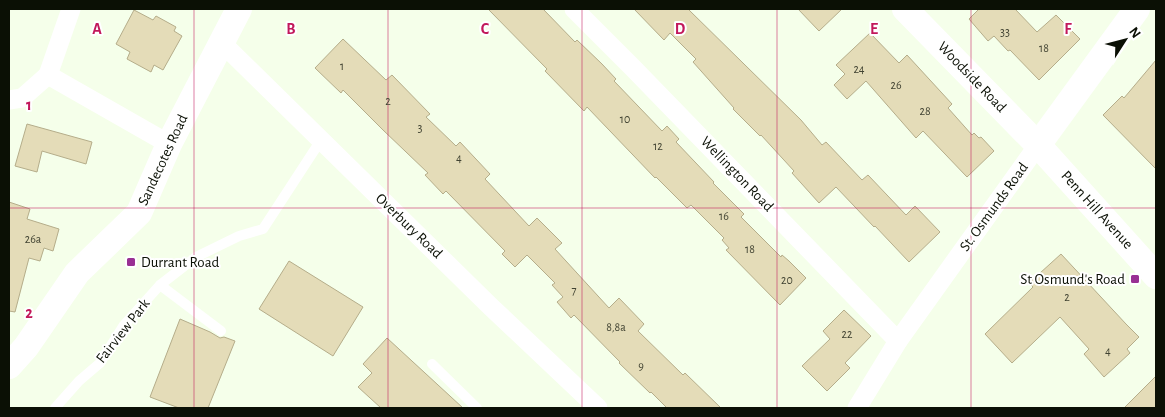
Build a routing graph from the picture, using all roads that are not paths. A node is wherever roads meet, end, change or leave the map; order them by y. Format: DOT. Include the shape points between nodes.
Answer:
graph roads {
  1 [pos="71,9"];
  2 [pos="239,9"];
  3 [pos="574,9"];
  4 [pos="905,9"];
  5 [pos="1137,9"];
  6 [pos="221,42"];
  7 [pos="48,75"];
  8 [pos="9,100"];
  9 [pos="320,140"];
  10 [pos="170,144"];
  11 [pos="1038,145"];
  12 [pos="1156,276"];
  13 [pos="160,285"];
  14 [pos="221,331"];
  15 [pos="898,341"];
  16 [pos="432,364"];
  17 [pos="9,366"];
  18 [pos="55,408"];
  19 [pos="477,408"];
  20 [pos="598,408"];
  21 [pos="857,408"];
  1 -- 7 [label="street"];
  2 -- 6 [label="street, Sandecotes Road"];
  3 -- 15 [label="street, Wellington Road"];
  4 -- 11 [label="street, Woodside Road"];
  5 -- 11 [label="street, St. Osmunds Road"];
  6 -- 9 [label="street, Overbury Road"];
  6 -- 10 [label="street, Sandecotes Road"];
  7 -- 8 [label="street" via="22,98"];
  7 -- 10 [label="street"];
  9 -- 13 [label="lane, Fairview Park" via="263,229 239,236 196,257"];
  9 -- 20 [label="street, Overbury Road"];
  10 -- 17 [label="street, Sandecotes Road" via="139,213 77,273 26,347"];
  11 -- 12 [label="street, Penn Hill Avenue"];
  11 -- 15 [label="street, St. Osmunds Road"];
  13 -- 14 [label="lane"];
  13 -- 18 [label="lane, Fairview Park" via="124,325 100,363"];
  15 -- 21 [label="street, St. Osmunds Road"];
  16 -- 19 [label="lane"];
}
